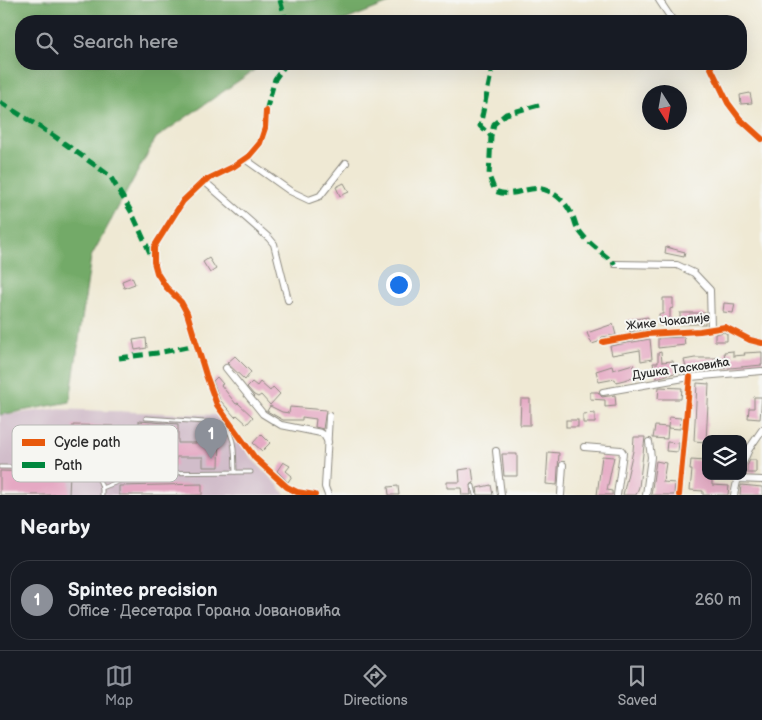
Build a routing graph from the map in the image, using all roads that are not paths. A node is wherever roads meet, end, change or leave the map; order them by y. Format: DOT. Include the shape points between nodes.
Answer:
graph roads {
  1 [pos="659,0"];
  2 [pos="669,15"];
  3 [pos="712,70"];
  4 [pos="266,111"];
  5 [pos="762,139"];
  6 [pos="245,159"];
  7 [pos="346,163"];
  8 [pos="204,181"];
  9 [pos="615,264"];
  10 [pos="288,300"];
  11 [pos="711,329"];
  12 [pos="603,342"];
  13 [pos="762,343"];
  14 [pos="226,368"];
  15 [pos="762,372"];
  16 [pos="690,377"];
  17 [pos="603,392"];
  18 [pos="330,416"];
  19 [pos="146,418"];
  20 [pos="762,430"];
  21 [pos="328,442"];
  22 [pos="649,442"];
  23 [pos="584,447"];
  24 [pos="496,451"];
  25 [pos="747,454"];
  26 [pos="563,465"];
  27 [pos="235,472"];
  28 [pos="251,472"];
  29 [pos="178,473"];
  30 [pos="747,479"];
  31 [pos="738,480"];
  32 [pos="762,480"];
  33 [pos="101,482"];
  34 [pos="118,482"];
  35 [pos="474,486"];
  36 [pos="102,488"];
  37 [pos="102,495"];
  38 [pos="315,495"];
  39 [pos="323,495"];
  40 [pos="328,495"];
  41 [pos="475,495"];
  42 [pos="501,495"];
  43 [pos="561,495"];
  44 [pos="616,495"];
  45 [pos="646,495"];
  46 [pos="679,495"];
  47 [pos="734,495"];
  1 -- 2 [label="street"];
  3 -- 5 [label="street" via="728,103"];
  4 -- 6 [label="street" via="260,143"];
  6 -- 7 [label="street" via="290,191 309,200 320,196"];
  6 -- 8 [label="street"];
  8 -- 10 [label="street" via="274,244"];
  8 -- 38 [label="street" via="183,201 154,247 157,274 187,313 217,404 255,458 287,488"];
  9 -- 11 [label="street" via="677,265 694,272 710,290"];
  11 -- 12 [label="street, Жике Чокалије" via="647,334"];
  11 -- 13 [label="street, Жике Чокалије" via="725,327"];
  14 -- 21 [label="street" via="263,414 281,424 321,433"];
  15 -- 16 [label="street, Душка Тасковића"];
  16 -- 17 [label="street, Душка Тасковића"];
  16 -- 46 [label="street"];
  18 -- 21 [label="street"];
  19 -- 27 [label="lane" via="224,425 232,437"];
  20 -- 25 [label="street"];
  21 -- 40 [label="street" via="325,486"];
  22 -- 45 [label="street" via="651,456"];
  23 -- 44 [label="street" via="621,450 623,453"];
  24 -- 42 [label="street"];
  26 -- 43 [label="street"];
  27 -- 28 [label="lane"];
  27 -- 29 [label="lane"];
  30 -- 32 [label="street"];
  31 -- 47 [label="street"];
  33 -- 36 [label="lane"];
  34 -- 36 [label="lane"];
  35 -- 41 [label="lane"];
  36 -- 37 [label="lane"];
  39 -- 40 [label="street"];
}
